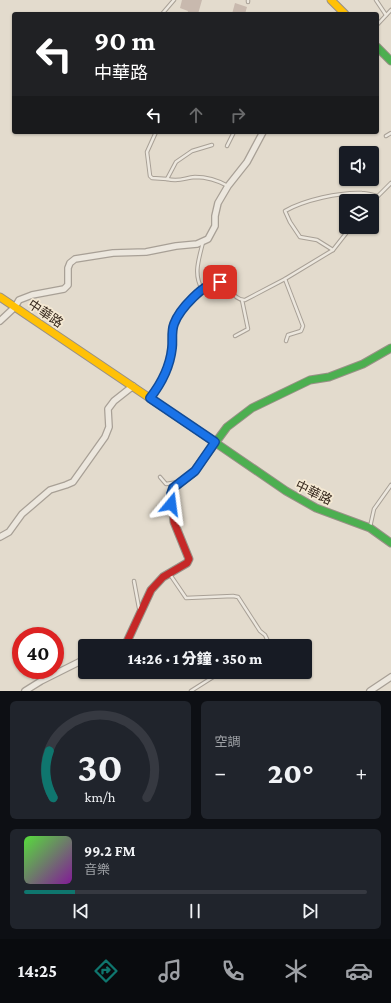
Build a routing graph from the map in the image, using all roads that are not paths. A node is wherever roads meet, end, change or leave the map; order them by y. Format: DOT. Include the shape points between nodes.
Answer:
graph roads {
  1 [pos="174,0"];
  2 [pos="331,0"];
  3 [pos="376,0"];
  4 [pos="391,10"];
  5 [pos="164,12"];
  6 [pos="343,12"];
  7 [pos="386,15"];
  8 [pos="379,23"];
  9 [pos="379,49"];
  10 [pos="391,61"];
  11 [pos="391,133"];
  12 [pos="155,134"];
  13 [pos="233,134"];
  14 [pos="262,134"];
  15 [pos="386,136"];
  16 [pos="212,145"];
  17 [pos="228,146"];
  18 [pos="167,179"];
  19 [pos="391,183"];
  20 [pos="228,186"];
  21 [pos="353,194"];
  22 [pos="367,194"];
  23 [pos="379,194"];
  24 [pos="339,195"];
  25 [pos="346,234"];
  26 [pos="202,242"];
  27 [pos="333,250"];
  28 [pos="285,279"];
  29 [pos="202,289"];
  30 [pos="0,297"];
  31 [pos="242,300"];
  32 [pos="15,307"];
  33 [pos="0,321"];
  34 [pos="235,336"];
  35 [pos="286,341"];
  36 [pos="391,348"];
  37 [pos="132,386"];
  38 [pos="150,398"];
  39 [pos="215,442"];
  40 [pos="160,477"];
  41 [pos="182,482"];
  42 [pos="391,485"];
  43 [pos="370,528"];
  44 [pos="0,538"];
  45 [pos="391,543"];
  46 [pos="169,573"];
  47 [pos="134,581"];
  48 [pos="140,613"];
  49 [pos="130,639"];
  50 [pos="267,639"];
  51 [pos="78,662"];
  52 [pos="391,677"];
  53 [pos="210,679"];
  54 [pos="25,691"];
  55 [pos="191,691"];
  56 [pos="370,691"];
  1 -- 5 [label="lane"];
  2 -- 6 [label="street"];
  3 -- 7 [label="lane"];
  4 -- 7 [label="lane"];
  7 -- 8 [label="lane"];
  9 -- 10 [label="street"];
  11 -- 15 [label="lane"];
  12 -- 18 [label="lane" via="148,152 150,176"];
  13 -- 17 [label="lane"];
  14 -- 20 [label="street"];
  16 -- 18 [label="lane" via="192,151 176,162"];
  18 -- 20 [label="lane" via="176,181 196,177 219,181"];
  19 -- 23 [label="lane"];
  20 -- 26 [label="street" via="218,203 212,233"];
  21 -- 22 [label="lane"];
  24 -- 27 [label="lane" via="309,200 285,211 300,237 317,240"];
  25 -- 27 [label="lane"];
  26 -- 29 [label="lane" via="197,276"];
  26 -- 32 [label="street, 中華路" via="146,252 113,253 75,259 68,268 68,285 64,289 25,296"];
  27 -- 28 [label="lane"];
  28 -- 31 [label="lane"];
  28 -- 35 [label="lane" via="303,326 301,331 288,335"];
  29 -- 31 [label="lane" via="220,282"];
  29 -- 38 [label="lane" via="174,323 169,363 159,387"];
  30 -- 32 [label="street"];
  31 -- 34 [label="lane" via="248,329"];
  32 -- 33 [label="street"];
  32 -- 37 [label="street, 中華路"];
  36 -- 39 [label="street" via="363,364 329,377 310,380 252,408 227,427"];
  37 -- 38 [label="street, 中華路"];
  37 -- 44 [label="street" via="114,400 108,409 109,427 105,437 73,482 50,490 22,514 9,532"];
  38 -- 39 [label="street, 中華路"];
  39 -- 41 [label="street" via="195,471"];
  39 -- 43 [label="street, 中華路" via="286,491 316,508"];
  40 -- 41 [label="lane" via="166,484"];
  41 -- 46 [label="street" via="173,488 171,504 174,522 189,559"];
  42 -- 43 [label="lane" via="374,509"];
  43 -- 45 [label="street, 中華路"];
  46 -- 48 [label="street" via="156,582 146,596"];
  46 -- 50 [label="lane" via="186,598 238,597"];
  47 -- 48 [label="lane"];
  48 -- 49 [label="street"];
  51 -- 54 [label="street"];
  52 -- 56 [label="street"];
  53 -- 55 [label="lane"];
}
